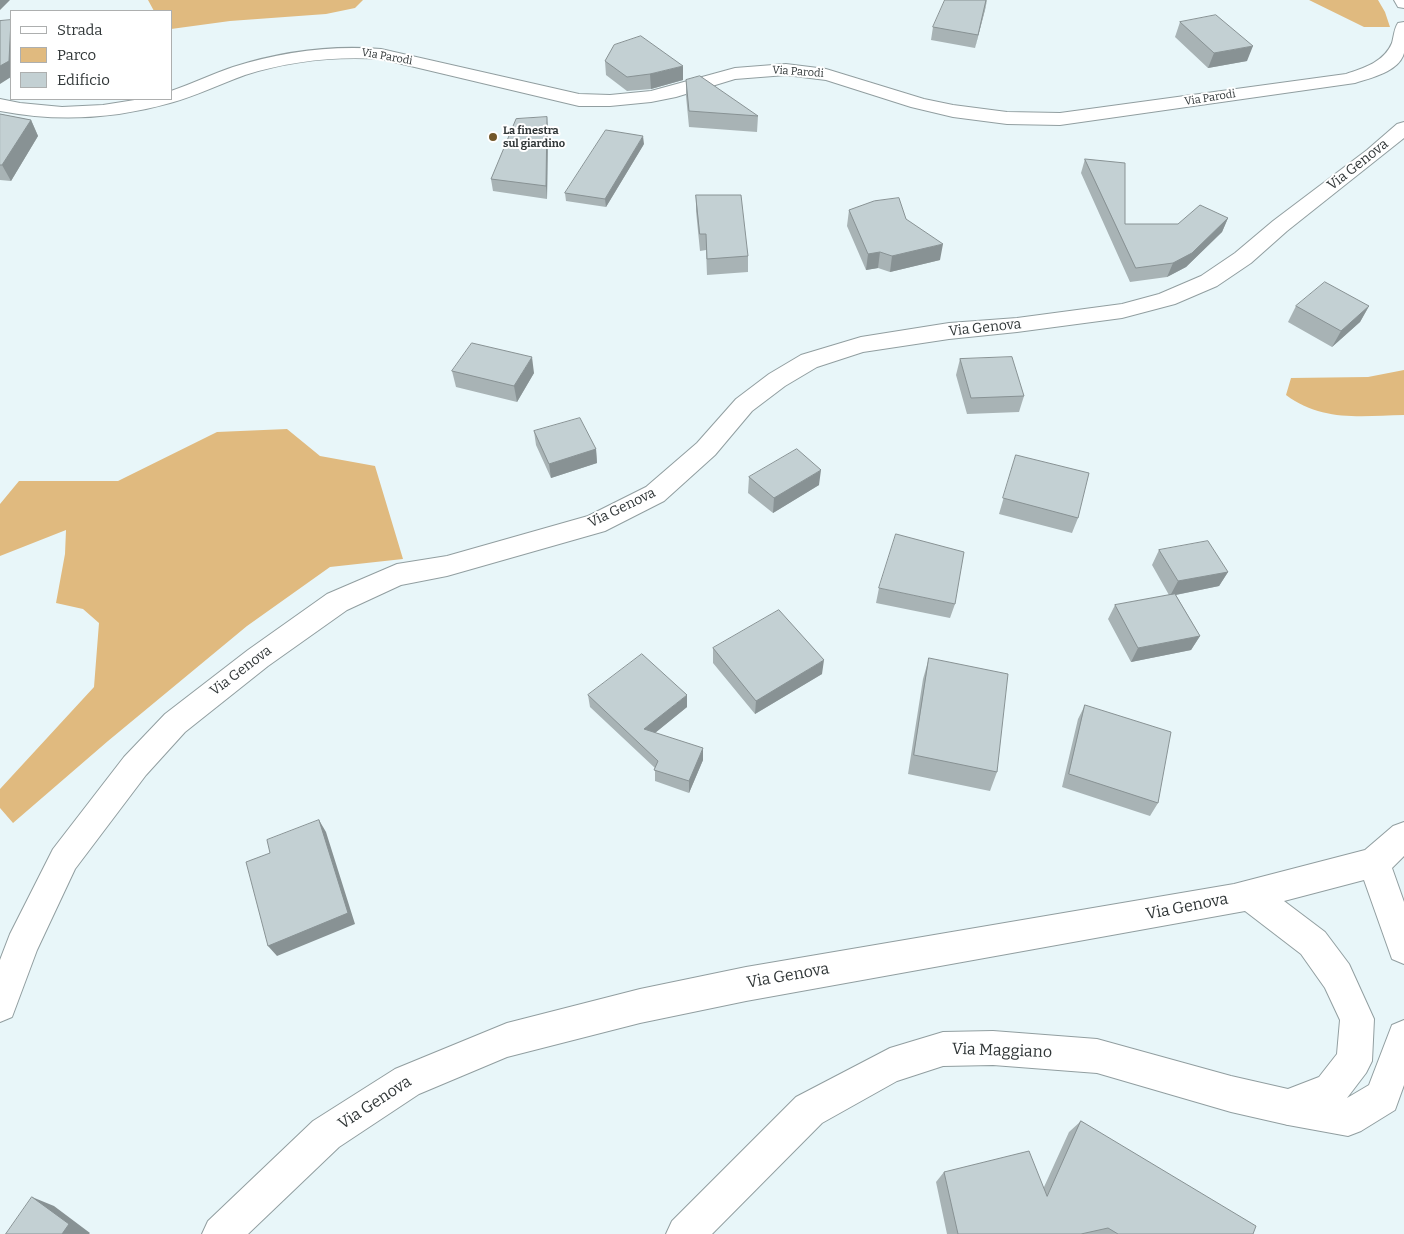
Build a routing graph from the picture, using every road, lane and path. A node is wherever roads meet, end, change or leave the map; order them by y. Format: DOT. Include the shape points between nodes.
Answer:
graph roads {
  1 [pos="1404,27"];
  2 [pos="172,97"];
  3 [pos="160,100"];
  4 [pos="8,107"];
  5 [pos="0,125"];
  6 [pos="1404,128"];
  7 [pos="1404,836"];
  8 [pos="1374,863"];
  9 [pos="1249,895"];
  10 [pos="1404,948"];
  11 [pos="0,1005"];
  12 [pos="1404,1037"];
  13 [pos="1288,1107"];
  14 [pos="221,1234"];
  15 [pos="685,1234"];
  1 -- 2 [label="main road, Via Parodi" via="1398,51 1391,60 1348,79 1060,119 1028,120 950,110 833,75 792,70 744,72 640,98 579,100 381,54 354,52 275,62"];
  3 -- 4 [label="main road" via="101,111 60,113"];
  4 -- 5 [label="main road"];
  6 -- 11 [label="main road, Via Genova" via="1243,258 1209,281 1122,311 886,341 818,358 777,380 744,405 706,449 655,494 596,524 447,566 397,575 337,602 175,723 135,766 64,859 22,945"];
  7 -- 8 [label="main road, Via Genova"];
  8 -- 9 [label="main road, Via Genova"];
  8 -- 10 [label="main road"];
  9 -- 13 [label="main road" via="1313,942 1337,976 1356,1019 1354,1061 1330,1090"];
  9 -- 14 [label="main road, Via Genova" via="746,984 640,1006 507,1040 407,1081 326,1134"];
  12 -- 13 [label="main road, Via Maggiano" via="1382,1097 1348,1118"];
  13 -- 15 [label="main road, Via Maggiano" via="1097,1056 993,1048 943,1049 890,1066 809,1110"];
}
